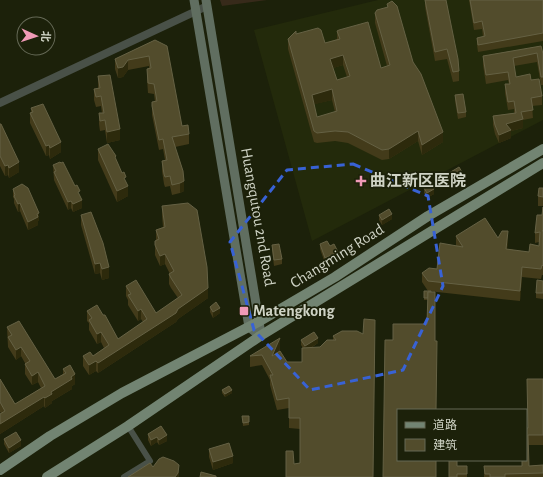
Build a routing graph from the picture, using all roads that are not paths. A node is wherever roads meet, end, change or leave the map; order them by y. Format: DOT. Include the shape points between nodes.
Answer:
graph roads {
  1 [pos="194,0"];
  2 [pos="206,3"];
  3 [pos="196,12"];
  4 [pos="0,103"];
  5 [pos="543,148"];
  6 [pos="543,163"];
  7 [pos="260,321"];
  8 [pos="249,327"];
  9 [pos="260,336"];
  10 [pos="128,426"];
  11 [pos="0,470"];
  12 [pos="47,477"];
  13 [pos="124,477"];
  1 -- 3 [label="main road, Huangqutou 2nd Road"];
  2 -- 3 [label="street"];
  2 -- 7 [label="main road, Huangqutou 2nd Road"];
  3 -- 4 [label="street"];
  3 -- 8 [label="main road, Huangqutou 2nd Road"];
  5 -- 7 [label="main road, Changming Road"];
  6 -- 9 [label="main road, Changming Road"];
  7 -- 8 [label="main road, Changming Road"];
  7 -- 9 [label="main road, Huangqutou 2nd Road"];
  8 -- 9 [label="main road"];
  8 -- 11 [label="main road, Changming Road" via="122,393 50,436"];
  9 -- 10 [label="main road, Changming Road"];
  10 -- 12 [label="main road, Changming Road"];
  10 -- 13 [label="street" via="150,461"];
}
